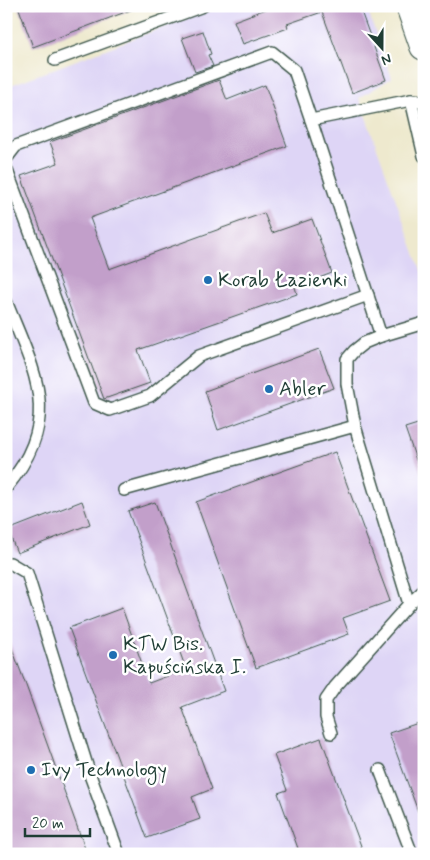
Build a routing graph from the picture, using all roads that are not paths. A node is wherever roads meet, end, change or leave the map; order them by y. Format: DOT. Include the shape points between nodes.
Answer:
graph roads {
  1 [pos="202,6"];
  2 [pos="410,6"];
  3 [pos="424,46"];
  4 [pos="55,60"];
  5 [pos="411,100"];
  6 [pos="424,102"];
  7 [pos="311,120"];
  8 [pos="424,156"];
  9 [pos="6,159"];
  10 [pos="6,168"];
  11 [pos="368,295"];
  12 [pos="6,301"];
  13 [pos="424,323"];
  14 [pos="381,336"];
  15 [pos="355,426"];
  16 [pos="6,488"];
  17 [pos="124,490"];
  18 [pos="6,564"];
  19 [pos="424,590"];
  20 [pos="409,604"];
  21 [pos="331,733"];
  22 [pos="380,770"];
  23 [pos="120,854"];
  24 [pos="412,854"];
  1 -- 4 [label="lane"];
  2 -- 3 [label="street"];
  5 -- 6 [label="lane"];
  5 -- 7 [label="lane"];
  5 -- 8 [label="lane"];
  7 -- 9 [label="lane" via="294,70 272,52 16,146"];
  7 -- 11 [label="lane"];
  10 -- 11 [label="lane" via="94,403 110,410 150,396 198,356"];
  11 -- 14 [label="lane"];
  12 -- 16 [label="lane" via="35,374 40,403 38,433 18,473"];
  13 -- 14 [label="lane"];
  14 -- 15 [label="lane" via="354,350 348,360 347,384"];
  15 -- 17 [label="lane"];
  15 -- 20 [label="lane"];
  18 -- 23 [label="lane" via="27,573 90,775"];
  19 -- 20 [label="lane"];
  20 -- 21 [label="lane" via="326,700 326,717"];
  22 -- 24 [label="lane"];
}
